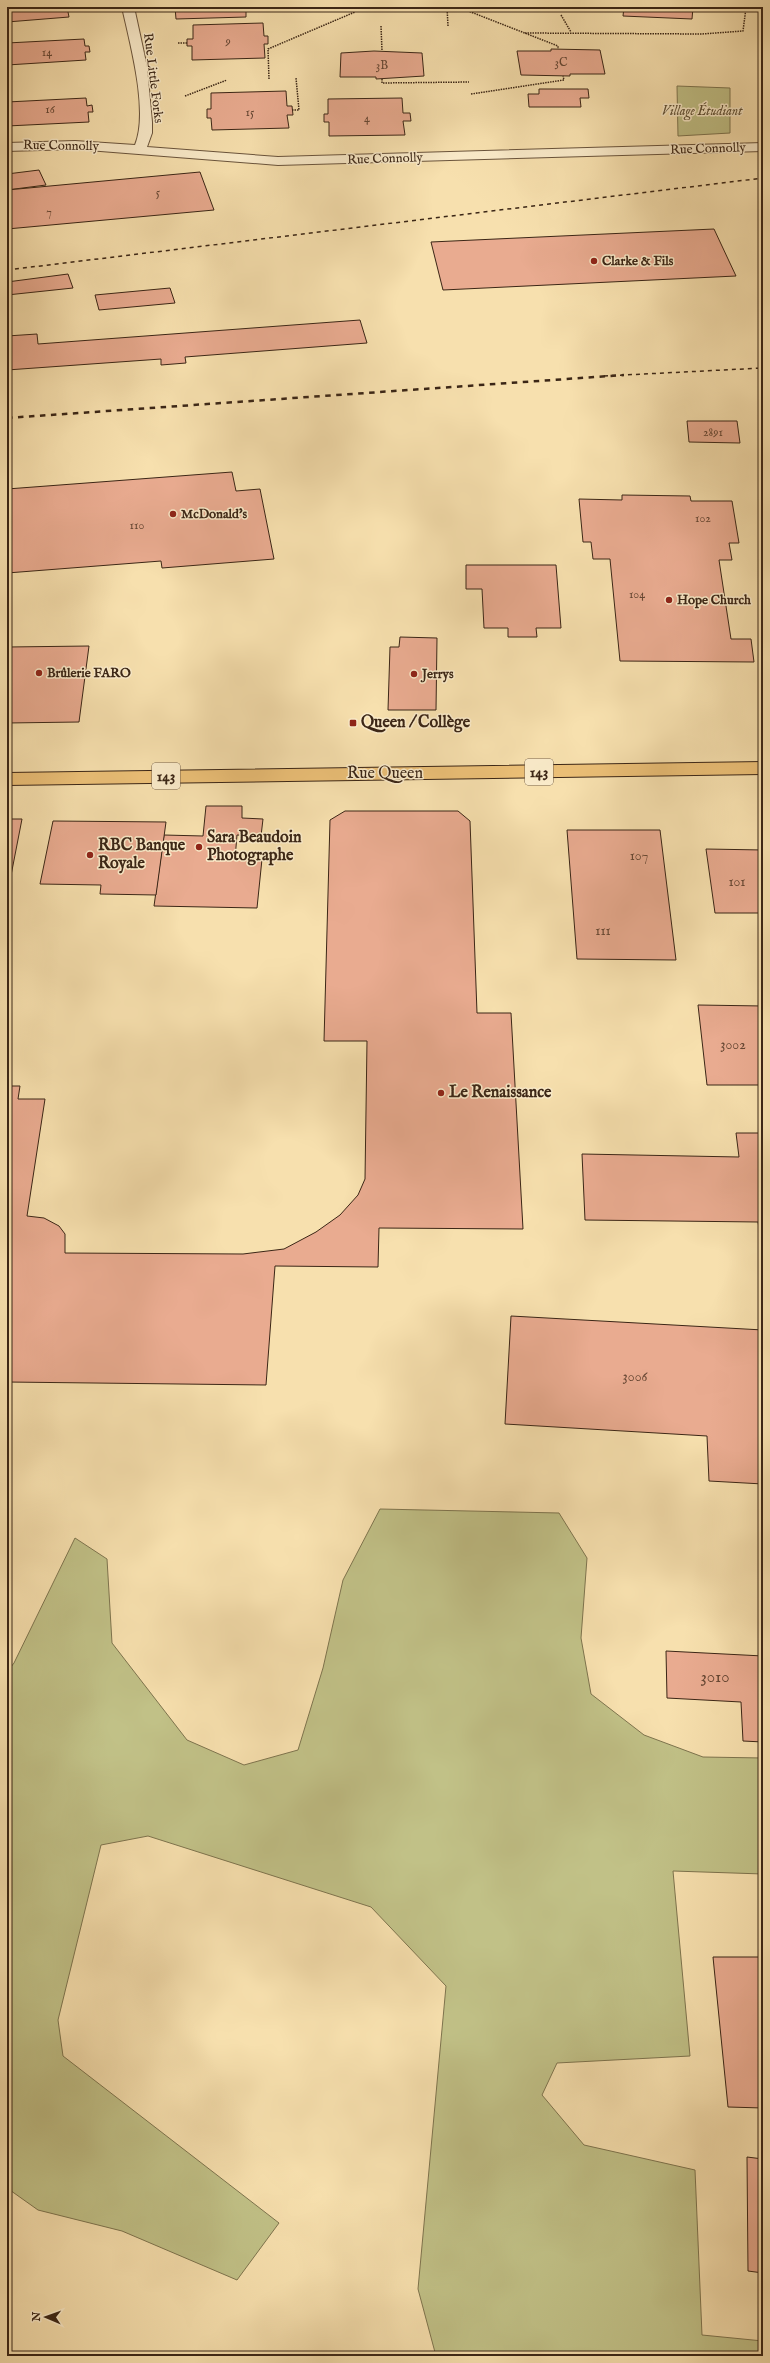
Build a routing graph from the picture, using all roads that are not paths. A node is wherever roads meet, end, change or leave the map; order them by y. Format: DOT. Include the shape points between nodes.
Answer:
graph roads {
  1 [pos="128,7"];
  2 [pos="7,147"];
  3 [pos="763,147"];
  4 [pos="138,150"];
  5 [pos="763,768"];
  6 [pos="7,778"];
  1 -- 4 [label="street, Rue Little Forks" via="141,67 146,122 146,134"];
  2 -- 4 [label="street, Rue Connolly" via="86,144"];
  3 -- 4 [label="street, Rue Connolly" via="278,161 228,160"];
  5 -- 6 [label="main road, Rue Queen / 143"];
}
